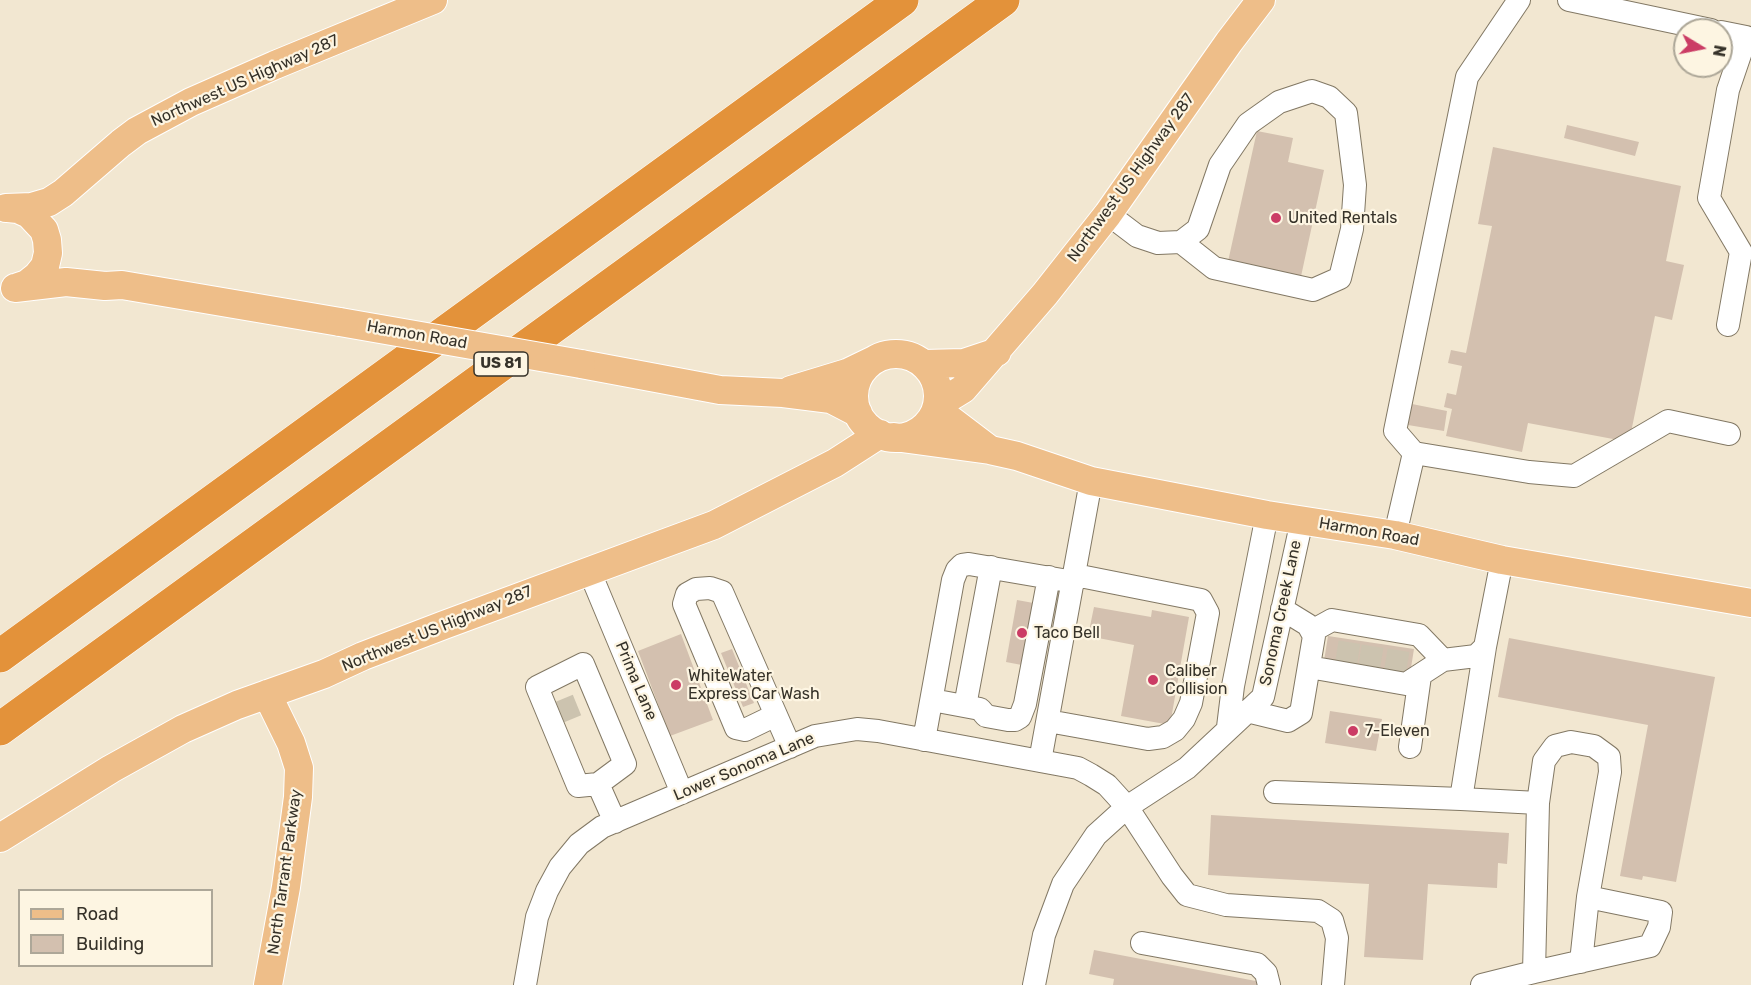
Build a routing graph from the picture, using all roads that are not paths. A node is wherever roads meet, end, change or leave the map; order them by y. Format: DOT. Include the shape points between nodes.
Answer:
graph roads {
  1 [pos="433,0"];
  2 [pos="902,0"];
  3 [pos="1003,0"];
  4 [pos="1261,0"];
  5 [pos="1519,0"];
  6 [pos="1569,0"];
  7 [pos="1673,22"];
  8 [pos="1733,34"];
  9 [pos="1733,75"];
  10 [pos="1732,78"];
  11 [pos="3,209"];
  12 [pos="1108,214"];
  13 [pos="44,230"];
  14 [pos="1181,242"];
  15 [pos="122,285"];
  16 [pos="8,288"];
  17 [pos="1728,325"];
  18 [pos="997,352"];
  19 [pos="882,356"];
  20 [pos="924,364"];
  21 [pos="783,393"];
  22 [pos="936,407"];
  23 [pos="858,413"];
  24 [pos="1729,434"];
  25 [pos="887,436"];
  26 [pos="990,450"];
  27 [pos="1414,453"];
  28 [pos="1091,481"];
  29 [pos="1267,515"];
  30 [pos="1302,520"];
  31 [pos="1395,535"];
  32 [pos="1502,560"];
  33 [pos="991,567"];
  34 [pos="589,570"];
  35 [pos="1049,577"];
  36 [pos="1074,578"];
  37 [pos="1751,603"];
  38 [pos="1282,609"];
  39 [pos="1312,631"];
  40 [pos="1485,647"];
  41 [pos="0,656"];
  42 [pos="1443,660"];
  43 [pos="1309,668"];
  44 [pos="1420,676"];
  45 [pos="267,694"];
  46 [pos="932,700"];
  47 [pos="972,708"];
  48 [pos="1247,711"];
  49 [pos="776,715"];
  50 [pos="1048,722"];
  51 [pos="1228,727"];
  52 [pos="0,729"];
  53 [pos="924,740"];
  54 [pos="790,747"];
  55 [pos="1410,747"];
  56 [pos="1040,761"];
  57 [pos="598,784"];
  58 [pos="1275,792"];
  59 [pos="682,793"];
  60 [pos="1461,799"];
  61 [pos="1538,803"];
  62 [pos="1127,807"];
  63 [pos="615,822"];
  64 [pos="0,838"];
  65 [pos="1588,897"];
  66 [pos="1142,943"];
  67 [pos="1581,962"];
  68 [pos="1534,972"];
  69 [pos="268,985"];
  70 [pos="525,985"];
  71 [pos="1034,985"];
  72 [pos="1269,985"];
  73 [pos="1333,985"];
  74 [pos="1482,985"];
  1 -- 11 [label="main road, Northwest US Highway 287" via="191,102 137,131 49,202"];
  2 -- 41 [label="highway"];
  3 -- 52 [label="highway, US 81"];
  4 -- 12 [label="main road, Northwest US Highway 287"];
  5 -- 27 [label="street" via="1467,77 1395,431"];
  6 -- 7 [label="street"];
  8 -- 9 [label="street" via="1746,37"];
  10 -- 17 [label="street" via="1709,198 1741,252"];
  11 -- 13 [label="main road, Harmon Road" via="29,214"];
  12 -- 14 [label="street" via="1137,236 1158,243"];
  12 -- 18 [label="main road, Northwest US Highway 287"];
  13 -- 15 [label="main road, Harmon Road" via="72,265"];
  13 -- 16 [label="main road" via="48,253 45,266 32,280"];
  14 -- 14 [label="street" via="1198,230 1220,165 1248,124 1279,102 1312,91 1329,97 1346,113 1355,185 1352,229 1340,278 1313,290 1214,268"];
  15 -- 16 [label="main road, Harmon Road" via="66,282"];
  15 -- 21 [label="main road, Harmon Road, bridge" via="720,390"];
  18 -- 20 [label="main road" via="964,363"];
  18 -- 22 [label="main road, Northwest US Highway 287" via="963,389"];
  19 -- 20 [label="main road" via="910,356"];
  19 -- 21 [label="main road, Harmon Road" via="847,373"];
  19 -- 23 [label="main road" via="863,370 858,380"];
  20 -- 22 [label="main road" via="938,390"];
  21 -- 23 [label="main road, Harmon Road" via="831,399"];
  22 -- 25 [label="main road" via="930,421 920,430 908,436"];
  22 -- 26 [label="main road, Harmon Road"];
  23 -- 25 [label="main road" via="871,429"];
  24 -- 27 [label="street" via="1668,421 1575,476"];
  25 -- 26 [label="main road, Harmon Road"];
  25 -- 34 [label="main road, Northwest US Highway 287" via="714,525"];
  26 -- 28 [label="main road, Harmon Road"];
  27 -- 31 [label="street"];
  28 -- 29 [label="main road, Harmon Road"];
  28 -- 36 [label="street"];
  29 -- 30 [label="main road, Harmon Road"];
  29 -- 51 [label="street, Sonoma Creek Lane"];
  30 -- 31 [label="main road, Harmon Road"];
  30 -- 38 [label="street, Sonoma Creek Lane"];
  31 -- 32 [label="main road, Harmon Road"];
  32 -- 37 [label="main road, Harmon Road"];
  32 -- 40 [label="street"];
  33 -- 35 [label="street"];
  33 -- 46 [label="street" via="969,564 957,570"];
  33 -- 47 [label="street"];
  34 -- 45 [label="main road, Northwest US Highway 287"];
  34 -- 59 [label="street, Prima Lane"];
  35 -- 36 [label="street"];
  35 -- 47 [label="street" via="1022,712 1015,720 987,716"];
  36 -- 50 [label="street"];
  36 -- 50 [label="street" via="1201,600 1208,613 1191,703 1175,730 1148,739"];
  38 -- 39 [label="street"];
  38 -- 48 [label="street, Sonoma Creek Lane" via="1263,697"];
  39 -- 42 [label="street" via="1332,620 1352,631 1375,635 1401,639 1419,635"];
  39 -- 43 [label="street"];
  40 -- 42 [label="street" via="1476,656"];
  40 -- 60 [label="street"];
  42 -- 44 [label="street"];
  43 -- 44 [label="street" via="1394,677 1406,684"];
  43 -- 48 [label="street" via="1301,713 1288,721"];
  44 -- 55 [label="street"];
  45 -- 64 [label="main road, Northwest US Highway 287" via="183,729"];
  45 -- 69 [label="main road, North Tarrant Parkway" via="299,768 297,808"];
  46 -- 47 [label="street"];
  46 -- 53 [label="street"];
  48 -- 51 [label="street, Sonoma Creek Lane"];
  49 -- 49 [label="street" via="722,592 710,588 687,594 684,604 736,728 745,730"];
  49 -- 54 [label="street"];
  50 -- 56 [label="street"];
  51 -- 62 [label="street, Sonoma Creek Lane" via="1186,768"];
  53 -- 54 [label="street, Lower Sonoma Lane" via="857,729 815,736"];
  53 -- 56 [label="street, Lower Sonoma Lane"];
  54 -- 59 [label="street, Lower Sonoma Lane"];
  56 -- 62 [label="street, Lower Sonoma Lane" via="1078,768 1107,785"];
  57 -- 57 [label="street" via="625,764 571,708 578,786"];
  57 -- 63 [label="street"];
  58 -- 60 [label="street"];
  59 -- 63 [label="street, Lower Sonoma Lane"];
  60 -- 61 [label="street"];
  61 -- 65 [label="street" via="1544,761 1555,746 1571,742 1594,746 1609,757 1610,772"];
  61 -- 68 [label="street"];
  62 -- 71 [label="street, Sonoma Creek Lane" via="1096,835 1063,884 1044,935"];
  62 -- 73 [label="street, Lower Sonoma Lane" via="1187,895 1226,905 1318,911 1332,920 1337,938"];
  63 -- 70 [label="street, Lower Sonoma Lane" via="579,844 560,867 537,917"];
  65 -- 67 [label="street"];
  65 -- 67 [label="street" via="1661,912 1650,946"];
  66 -- 72 [label="street" via="1257,964 1266,973"];
  67 -- 68 [label="street"];
  68 -- 74 [label="street"];
}
